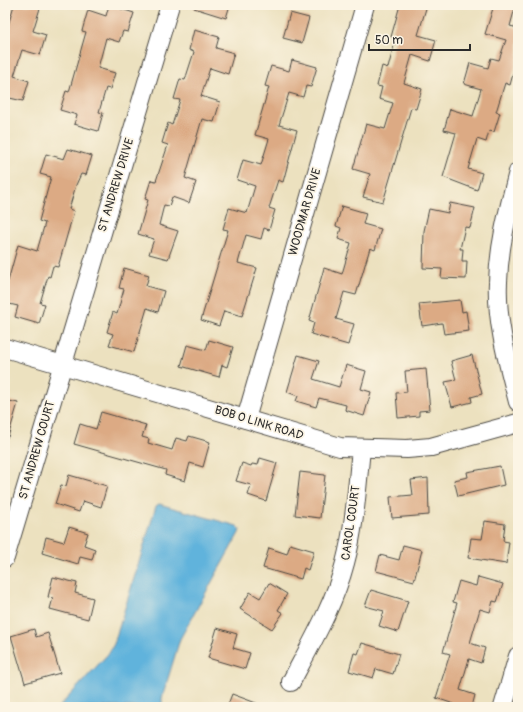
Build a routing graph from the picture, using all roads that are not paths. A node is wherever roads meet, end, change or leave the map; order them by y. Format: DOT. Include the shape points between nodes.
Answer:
graph roads {
  1 [pos="170,5"];
  2 [pos="365,5"];
  3 [pos="518,172"];
  4 [pos="5,348"];
  5 [pos="62,365"];
  6 [pos="518,402"];
  7 [pos="246,419"];
  8 [pos="518,423"];
  9 [pos="361,449"];
  10 [pos="5,558"];
  11 [pos="518,656"];
  12 [pos="291,682"];
  13 [pos="503,707"];
  1 -- 5 [label="street, ST ANDREW DRIVE"];
  2 -- 7 [label="street, WOODMAR DRIVE"];
  3 -- 6 [label="street" via="505,225 498,282 506,354"];
  4 -- 5 [label="street, BOB O LINK ROAD"];
  5 -- 7 [label="street, BOB O LINK ROAD"];
  5 -- 10 [label="street, ST ANDREW COURT"];
  7 -- 9 [label="street, BOB O LINK ROAD" via="340,447"];
  8 -- 9 [label="street, BOB O LINK ROAD" via="431,447 407,450"];
  9 -- 12 [label="street, CAROL COURT" via="346,563 329,607"];
  11 -- 13 [label="street"];
}
